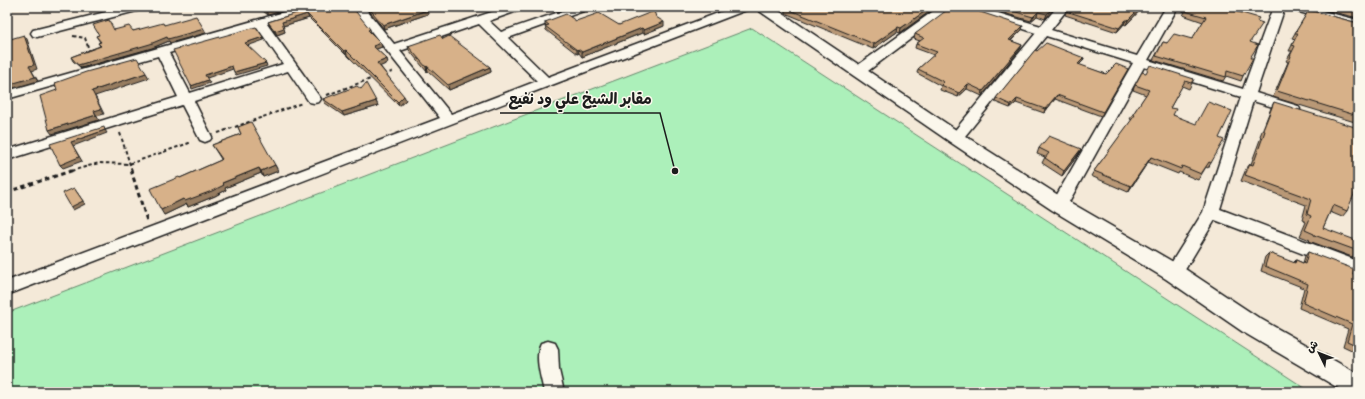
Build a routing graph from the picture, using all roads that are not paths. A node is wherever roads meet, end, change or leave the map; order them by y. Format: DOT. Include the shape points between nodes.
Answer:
graph roads {
  1 [pos="140,7"];
  2 [pos="315,7"];
  3 [pos="358,7"];
  4 [pos="519,7"];
  5 [pos="584,7"];
  6 [pos="745,7"];
  7 [pos="763,7"];
  8 [pos="948,7"];
  9 [pos="966,7"];
  10 [pos="1063,7"];
  11 [pos="1172,7"];
  12 [pos="1279,7"];
  13 [pos="1294,7"];
  14 [pos="481,20"];
  15 [pos="260,23"];
  16 [pos="1358,24"];
  17 [pos="1044,32"];
  18 [pos="37,34"];
  19 [pos="500,37"];
  20 [pos="392,49"];
  21 [pos="162,51"];
  22 [pos="1140,62"];
  23 [pos="291,66"];
  24 [pos="859,71"];
  25 [pos="547,83"];
  26 [pos="7,95"];
  27 [pos="1248,95"];
  28 [pos="186,99"];
  29 [pos="314,99"];
  30 [pos="1307,114"];
  31 [pos="449,120"];
  32 [pos="205,137"];
  33 [pos="956,138"];
  34 [pos="7,155"];
  35 [pos="1059,205"];
  36 [pos="1210,212"];
  37 [pos="1358,268"];
  38 [pos="1174,273"];
  39 [pos="7,288"];
  40 [pos="548,348"];
  41 [pos="1358,387"];
  42 [pos="554,392"];
  1 -- 18 [label="street"];
  2 -- 15 [label="street"];
  3 -- 20 [label="street"];
  4 -- 14 [label="street"];
  5 -- 19 [label="street"];
  6 -- 25 [label="street"];
  7 -- 24 [label="street"];
  8 -- 24 [label="street"];
  9 -- 17 [label="street"];
  10 -- 17 [label="street"];
  11 -- 22 [label="street"];
  12 -- 27 [label="street"];
  13 -- 16 [label="street"];
  14 -- 19 [label="street"];
  14 -- 20 [label="street"];
  15 -- 21 [label="street"];
  15 -- 23 [label="street"];
  17 -- 22 [label="street"];
  17 -- 33 [label="street"];
  19 -- 25 [label="street"];
  20 -- 31 [label="street"];
  21 -- 26 [label="street"];
  21 -- 28 [label="street"];
  22 -- 27 [label="street"];
  22 -- 35 [label="street"];
  23 -- 28 [label="street"];
  23 -- 29 [label="street"];
  24 -- 33 [label="street"];
  25 -- 31 [label="street"];
  27 -- 30 [label="street"];
  27 -- 36 [label="street"];
  28 -- 32 [label="street"];
  28 -- 34 [label="street"];
  31 -- 39 [label="street"];
  33 -- 35 [label="street"];
  35 -- 38 [label="street"];
  36 -- 37 [label="street"];
  36 -- 38 [label="street"];
  38 -- 41 [label="street" via="1251,325"];
  40 -- 42 [label="street"];
}
